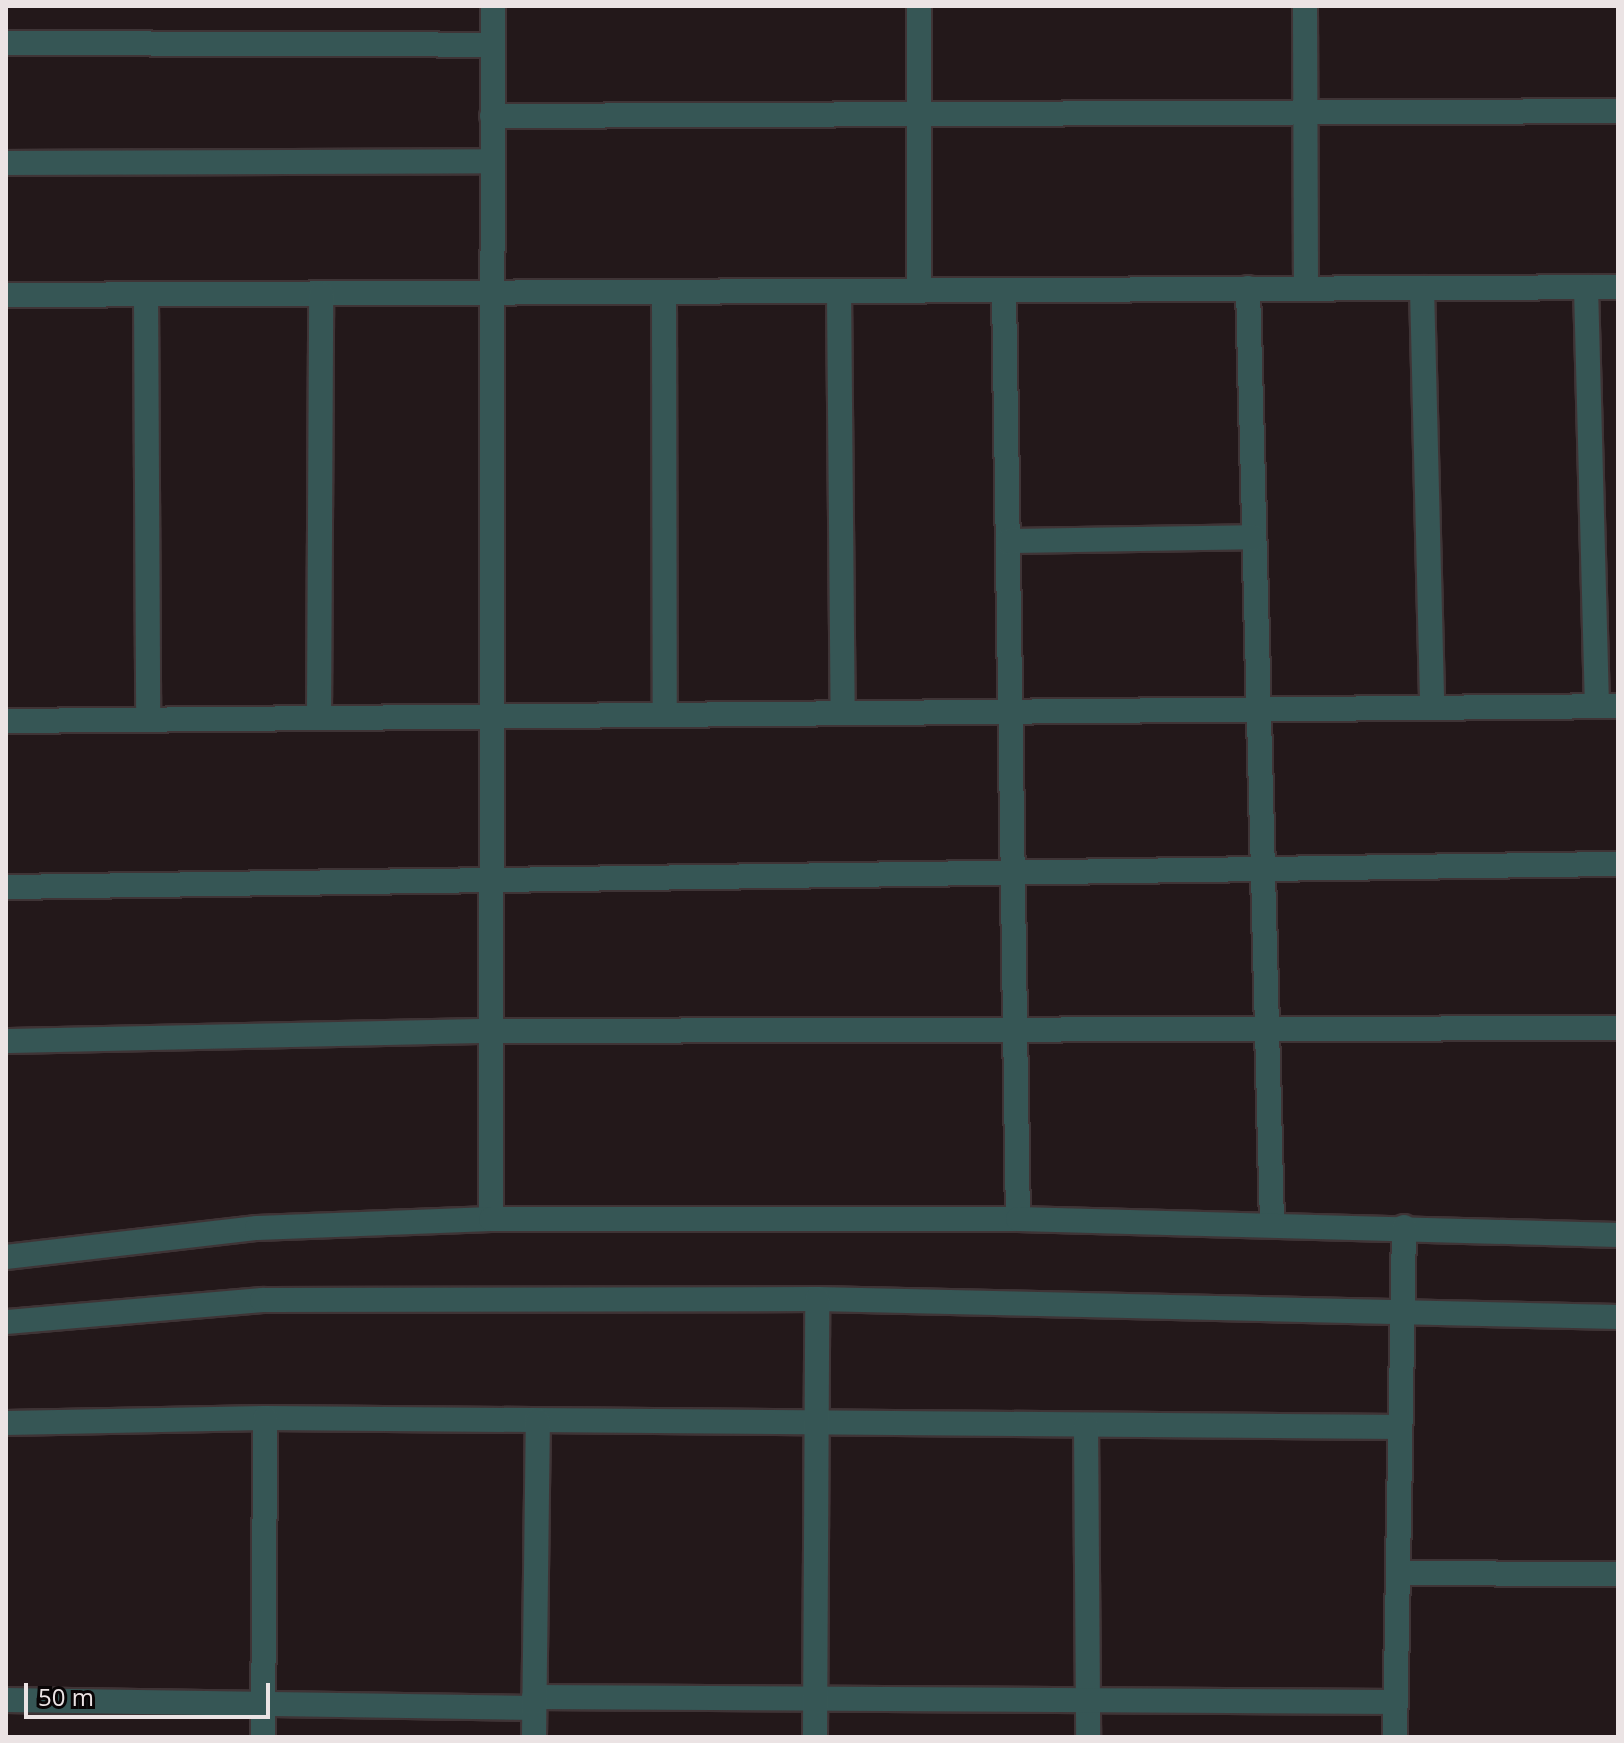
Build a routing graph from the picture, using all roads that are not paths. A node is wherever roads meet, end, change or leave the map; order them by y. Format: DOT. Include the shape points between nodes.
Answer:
graph roads {
  1 [pos="493,6"];
  2 [pos="919,6"];
  3 [pos="1305,6"];
  4 [pos="6,43"];
  5 [pos="493,45"];
  6 [pos="1305,111"];
  7 [pos="1618,111"];
  8 [pos="919,113"];
  9 [pos="492,116"];
  10 [pos="492,161"];
  11 [pos="6,163"];
  12 [pos="1586,287"];
  13 [pos="1618,287"];
  14 [pos="1248,288"];
  15 [pos="1422,288"];
  16 [pos="1306,289"];
  17 [pos="1004,290"];
  18 [pos="839,291"];
  19 [pos="919,291"];
  20 [pos="664,292"];
  21 [pos="492,293"];
  22 [pos="146,294"];
  23 [pos="321,294"];
  24 [pos="6,295"];
  25 [pos="1254,537"];
  26 [pos="1008,541"];
  27 [pos="1607,706"];
  28 [pos="1432,707"];
  29 [pos="1259,709"];
  30 [pos="1010,711"];
  31 [pos="843,713"];
  32 [pos="665,715"];
  33 [pos="492,717"];
  34 [pos="319,718"];
  35 [pos="148,720"];
  36 [pos="6,721"];
  37 [pos="1618,864"];
  38 [pos="1263,870"];
  39 [pos="1013,874"];
  40 [pos="492,882"];
  41 [pos="6,887"];
  42 [pos="1618,1028"];
  43 [pos="1016,1029"];
  44 [pos="1267,1029"];
  45 [pos="491,1031"];
  46 [pos="6,1041"];
  47 [pos="491,1219"];
  48 [pos="1018,1219"];
  49 [pos="1272,1224"];
  50 [pos="1404,1227"];
  51 [pos="1618,1235"];
  52 [pos="6,1257"];
  53 [pos="817,1299"];
  54 [pos="1402,1313"];
  55 [pos="1618,1317"];
  56 [pos="6,1322"];
  57 [pos="265,1418"];
  58 [pos="538,1421"];
  59 [pos="6,1423"];
  60 [pos="814,1423"];
  61 [pos="1086,1425"];
  62 [pos="1400,1427"];
  63 [pos="1398,1573"];
  64 [pos="1618,1574"];
  65 [pos="1088,1696"];
  66 [pos="6,1700"];
  67 [pos="815,1700"];
  68 [pos="264,1701"];
  69 [pos="1396,1702"];
  70 [pos="534,1703"];
  71 [pos="263,1737"];
  72 [pos="534,1737"];
  73 [pos="815,1737"];
  74 [pos="1088,1737"];
  75 [pos="1395,1737"];
  1 -- 5 [label="street"];
  2 -- 8 [label="street"];
  3 -- 6 [label="street"];
  4 -- 5 [label="street"];
  5 -- 9 [label="street"];
  6 -- 7 [label="street"];
  6 -- 8 [label="street"];
  6 -- 16 [label="street"];
  8 -- 9 [label="street"];
  8 -- 19 [label="street"];
  9 -- 10 [label="street"];
  10 -- 11 [label="street"];
  10 -- 21 [label="street"];
  12 -- 13 [label="street"];
  12 -- 15 [label="street"];
  12 -- 27 [label="street"];
  14 -- 16 [label="street"];
  14 -- 17 [label="street"];
  14 -- 25 [label="street"];
  15 -- 16 [label="street"];
  15 -- 28 [label="street"];
  17 -- 19 [label="street"];
  17 -- 26 [label="street"];
  18 -- 19 [label="street"];
  18 -- 20 [label="street"];
  18 -- 31 [label="street"];
  20 -- 21 [label="street"];
  20 -- 32 [label="street"];
  21 -- 23 [label="street"];
  21 -- 33 [label="street"];
  22 -- 23 [label="street"];
  22 -- 24 [label="street"];
  22 -- 35 [label="street"];
  23 -- 34 [label="street"];
  25 -- 26 [label="street"];
  25 -- 29 [label="street"];
  26 -- 30 [label="street"];
  27 -- 28 [label="street"];
  28 -- 29 [label="street"];
  29 -- 30 [label="street"];
  29 -- 38 [label="street"];
  30 -- 31 [label="street"];
  30 -- 39 [label="street"];
  31 -- 32 [label="street"];
  32 -- 33 [label="street"];
  33 -- 34 [label="street"];
  33 -- 40 [label="street"];
  34 -- 35 [label="street"];
  35 -- 36 [label="street"];
  37 -- 38 [label="street"];
  38 -- 39 [label="street"];
  38 -- 44 [label="street"];
  39 -- 40 [label="street"];
  39 -- 43 [label="street"];
  40 -- 41 [label="street"];
  40 -- 45 [label="street"];
  42 -- 44 [label="street"];
  43 -- 44 [label="street"];
  43 -- 45 [label="street"];
  43 -- 48 [label="street"];
  44 -- 49 [label="street"];
  45 -- 46 [label="street"];
  45 -- 47 [label="street"];
  47 -- 48 [label="street"];
  47 -- 52 [label="street" via="257,1228"];
  48 -- 49 [label="street"];
  49 -- 50 [label="street"];
  50 -- 51 [label="street"];
  50 -- 54 [label="street"];
  53 -- 54 [label="street"];
  53 -- 56 [label="street" via="262,1300"];
  53 -- 60 [label="street"];
  54 -- 55 [label="street"];
  54 -- 62 [label="street"];
  57 -- 58 [label="street"];
  57 -- 59 [label="street"];
  57 -- 68 [label="street"];
  58 -- 60 [label="street"];
  58 -- 70 [label="street"];
  60 -- 61 [label="street"];
  60 -- 67 [label="street"];
  61 -- 62 [label="street"];
  61 -- 65 [label="street"];
  62 -- 63 [label="street"];
  63 -- 64 [label="street"];
  63 -- 69 [label="street"];
  65 -- 67 [label="street"];
  65 -- 69 [label="street"];
  65 -- 74 [label="street"];
  66 -- 68 [label="street"];
  67 -- 70 [label="street"];
  67 -- 73 [label="street"];
  68 -- 70 [label="street"];
  68 -- 71 [label="street"];
  69 -- 75 [label="street"];
  70 -- 72 [label="street"];
}
